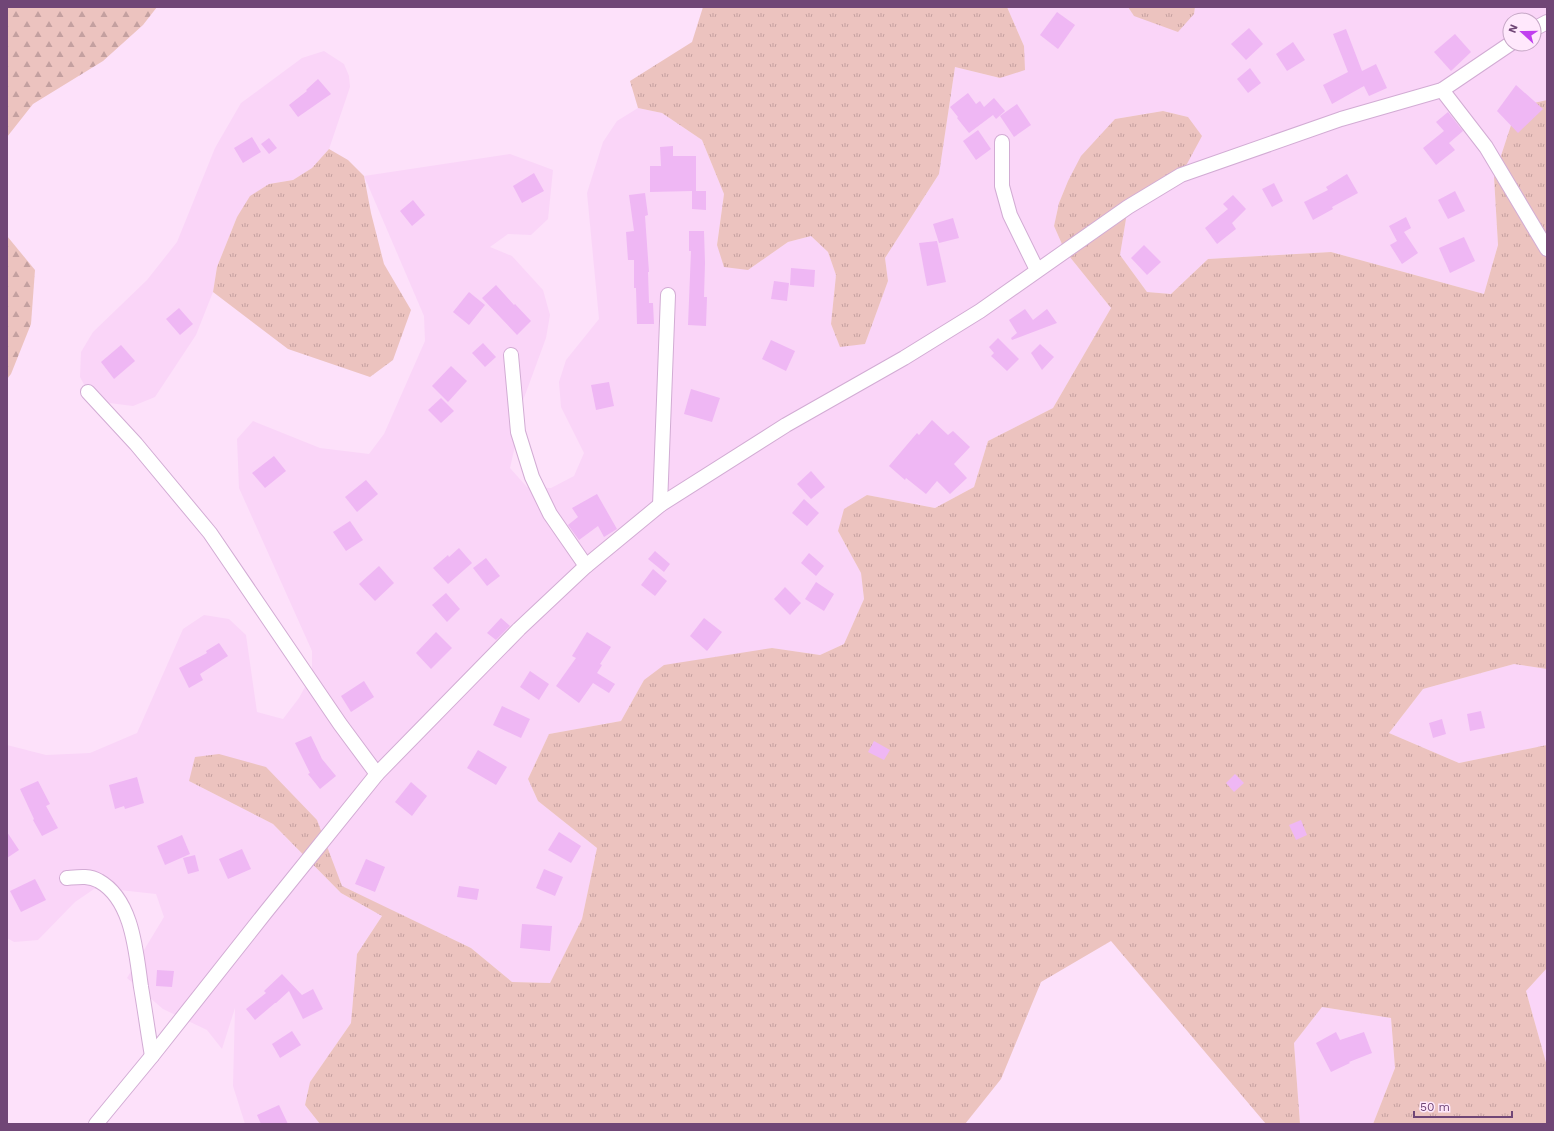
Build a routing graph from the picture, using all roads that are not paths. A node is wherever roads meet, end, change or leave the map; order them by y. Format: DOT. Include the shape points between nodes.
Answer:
graph roads {
  1 [pos="1502,49"];
  2 [pos="1442,90"];
  3 [pos="1002,142"];
  4 [pos="1547,250"];
  5 [pos="1037,270"];
  6 [pos="668,295"];
  7 [pos="511,355"];
  8 [pos="88,392"];
  9 [pos="660,505"];
  10 [pos="586,566"];
  11 [pos="377,774"];
  12 [pos="66,878"];
  13 [pos="152,1056"];
  14 [pos="96,1124"];
  1 -- 2 [label="street"];
  2 -- 4 [label="street" via="1486,147"];
  2 -- 5 [label="street" via="1341,119 1181,175 1128,207"];
  3 -- 5 [label="street" via="1002,186 1010,215"];
  5 -- 9 [label="street" via="980,311 786,425"];
  6 -- 9 [label="street"];
  7 -- 10 [label="street" via="518,432 532,477 550,514"];
  8 -- 11 [label="street" via="136,444 210,533"];
  9 -- 10 [label="street"];
  10 -- 11 [label="street" via="519,629"];
  11 -- 13 [label="street"];
  12 -- 13 [label="street" via="88,876 99,880 110,889 124,910 133,933"];
  13 -- 14 [label="street"];
}
